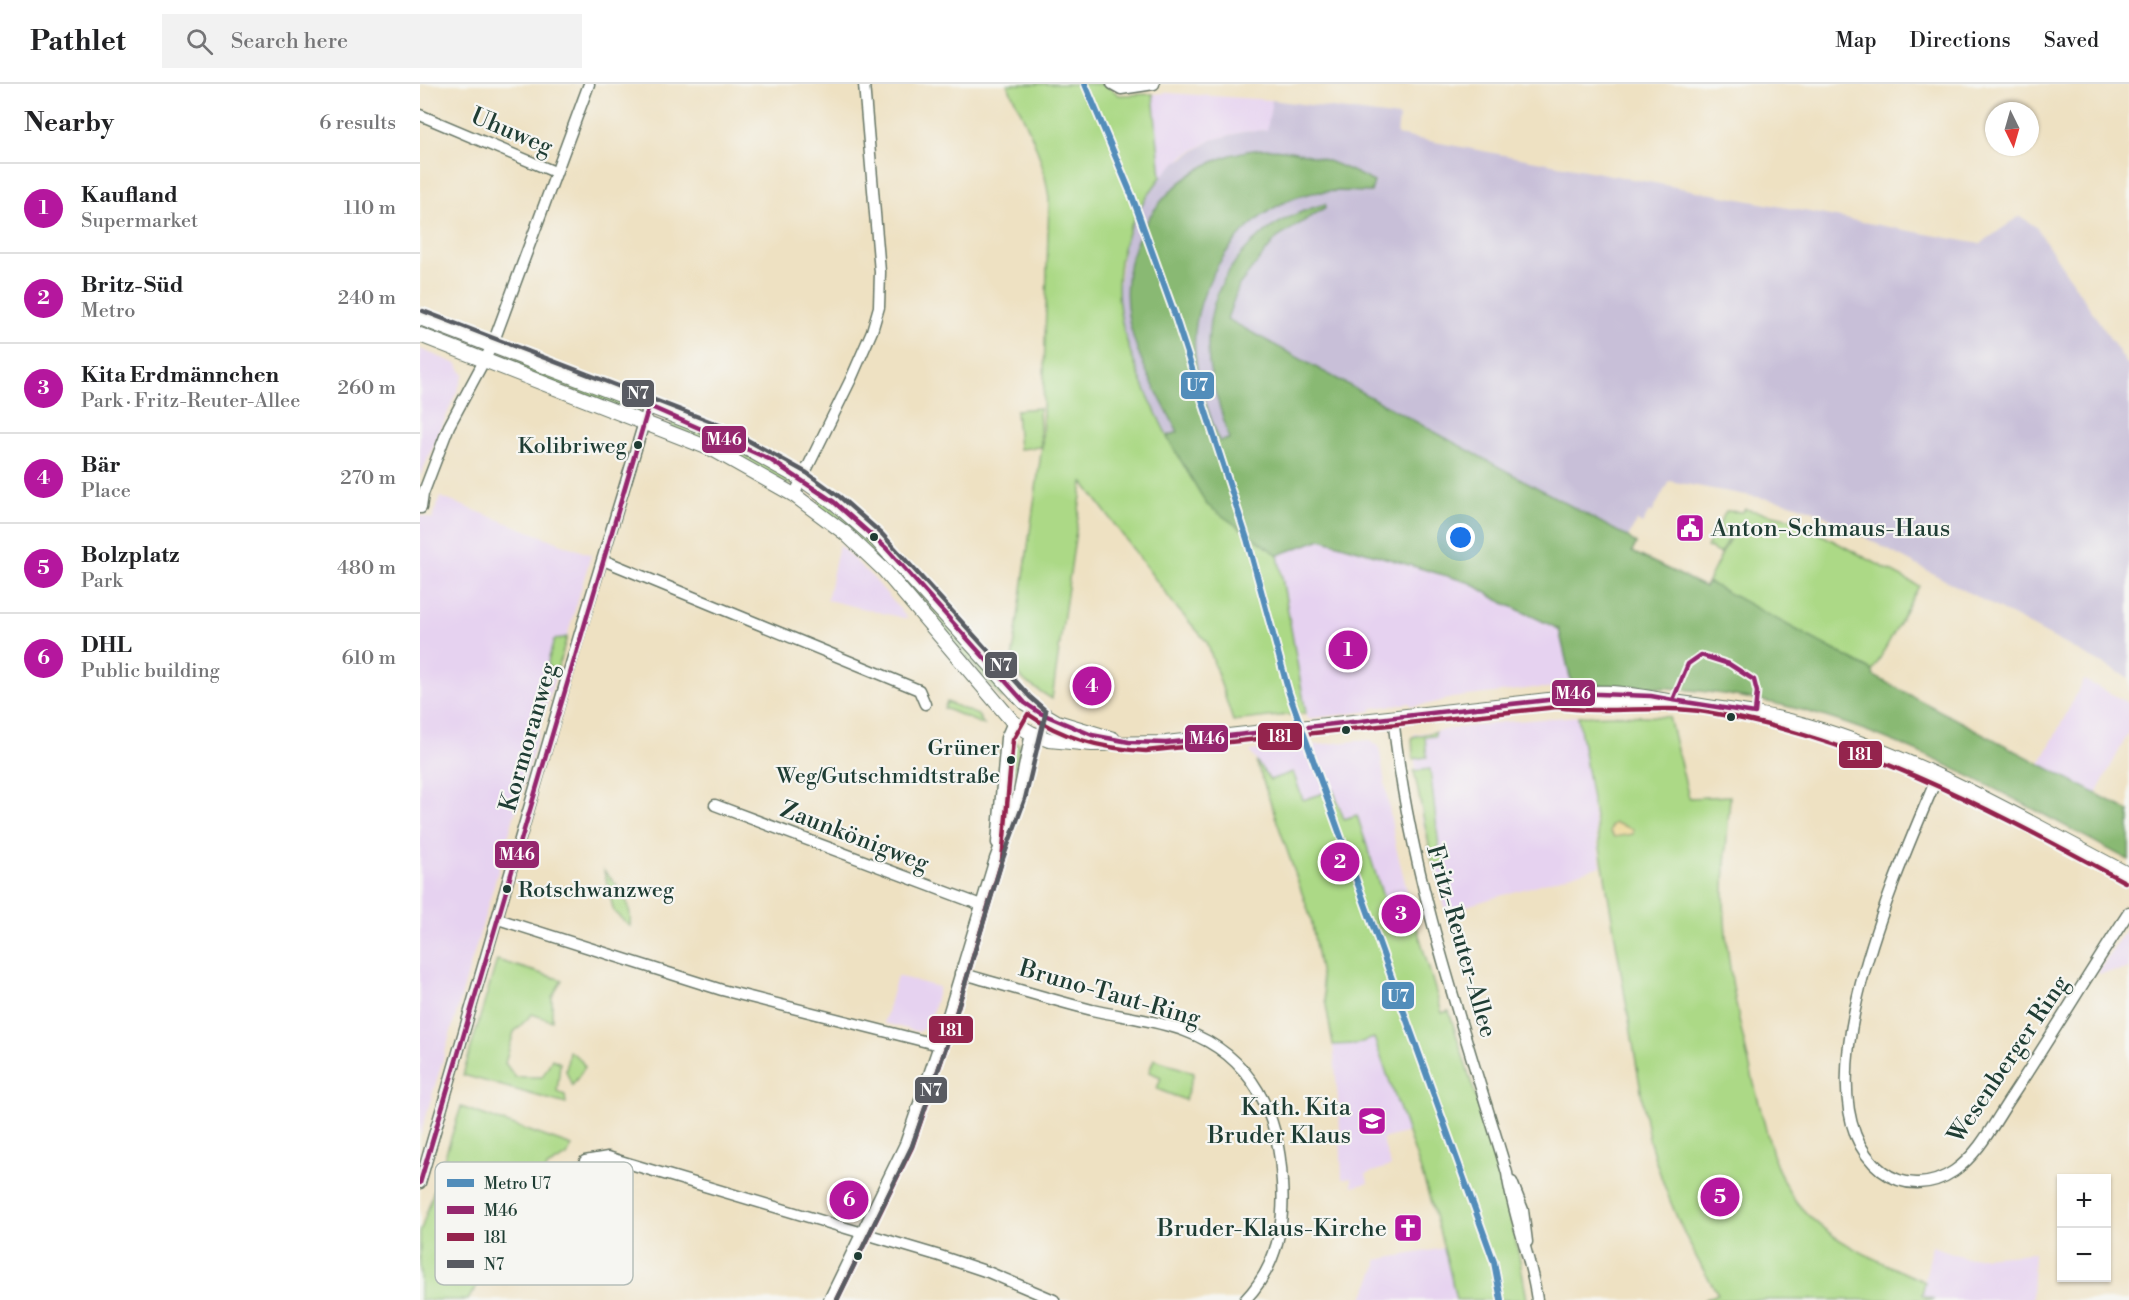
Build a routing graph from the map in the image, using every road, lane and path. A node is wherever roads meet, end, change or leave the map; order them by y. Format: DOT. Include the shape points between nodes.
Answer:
graph roads {
  1 [pos="589,84"];
  2 [pos="864,84"];
  3 [pos="1112,84"];
  4 [pos="1154,84"];
  5 [pos="420,115"];
  6 [pos="555,172"];
  7 [pos="420,318"];
  8 [pos="420,335"];
  9 [pos="492,346"];
  10 [pos="483,361"];
  11 [pos="649,406"];
  12 [pos="645,422"];
  13 [pos="803,480"];
  14 [pos="794,495"];
  15 [pos="421,508"];
  16 [pos="603,560"];
  17 [pos="925,704"];
  18 [pos="1025,704"];
  19 [pos="1039,714"];
  20 [pos="1393,717"];
  21 [pos="1013,723"];
  22 [pos="1030,733"];
  23 [pos="1133,744"];
  24 [pos="1938,775"];
  25 [pos="715,805"];
  26 [pos="996,859"];
  27 [pos="2129,875"];
  28 [pos="981,905"];
  29 [pos="2129,912"];
  30 [pos="498,919"];
  31 [pos="960,973"];
  32 [pos="939,1045"];
  33 [pos="585,1161"];
  34 [pos="625,1162"];
  35 [pos="633,1165"];
  36 [pos="420,1183"];
  37 [pos="861,1233"];
  38 [pos="829,1300"];
  39 [pos="1054,1300"];
  40 [pos="1245,1300"];
  41 [pos="1537,1300"];
  1 -- 6 [label="street"];
  2 -- 13 [label="street" via="880,272 879,308"];
  3 -- 4 [label="street" via="1121,89"];
  5 -- 6 [label="street, Uhuweg"];
  6 -- 9 [label="street"];
  7 -- 9 [label="street"];
  8 -- 10 [label="street"];
  9 -- 10 [label="street"];
  9 -- 11 [label="street"];
  10 -- 12 [label="street"];
  10 -- 15 [label="street" via="444,437"];
  11 -- 12 [label="street, Kormoranweg"];
  11 -- 13 [label="street" via="719,433"];
  12 -- 14 [label="street" via="729,457"];
  12 -- 16 [label="street, Kormoranweg"];
  13 -- 14 [label="street"];
  13 -- 18 [label="street" via="876,539"];
  14 -- 21 [label="street" via="845,533 885,571"];
  16 -- 17 [label="street" via="919,690"];
  16 -- 30 [label="street, Kormoranweg"];
  18 -- 19 [label="street"];
  18 -- 21 [label="street"];
  19 -- 22 [label="street"];
  19 -- 23 [label="street" via="1083,732"];
  20 -- 23 [label="street" via="1202,740"];
  20 -- 24 [label="street" via="1557,699 1573,693 1652,696 1806,725 1892,754"];
  20 -- 41 [label="street, Fritz-Reuter-Allee" via="1403,796 1423,890 1507,1173 1523,1210"];
  21 -- 22 [label="street"];
  21 -- 26 [label="street" via="1006,738"];
  22 -- 23 [label="street" via="1048,740"];
  22 -- 26 [label="street" via="1018,796"];
  24 -- 27 [label="street"];
  24 -- 29 [label="street, Wesenberger Ring" via="1885,902 1850,1039 1846,1089 1851,1122 1867,1157 1881,1171 1907,1183 1930,1181 1954,1171 1971,1155"];
  25 -- 28 [label="street, Zaunkönigweg"];
  26 -- 28 [label="street"];
  28 -- 31 [label="street"];
  30 -- 32 [label="street" via="722,990"];
  30 -- 36 [label="street, Kormoranweg"];
  31 -- 32 [label="street"];
  31 -- 40 [label="street, Bruno-Taut-Ring" via="1179,1029 1211,1044 1238,1065 1257,1089 1274,1124 1283,1194 1274,1256"];
  32 -- 37 [label="street" via="905,1144"];
  33 -- 34 [label="street" via="608,1157"];
  35 -- 37 [label="street"];
  37 -- 38 [label="street"];
  37 -- 39 [label="street" via="988,1272"];
}
